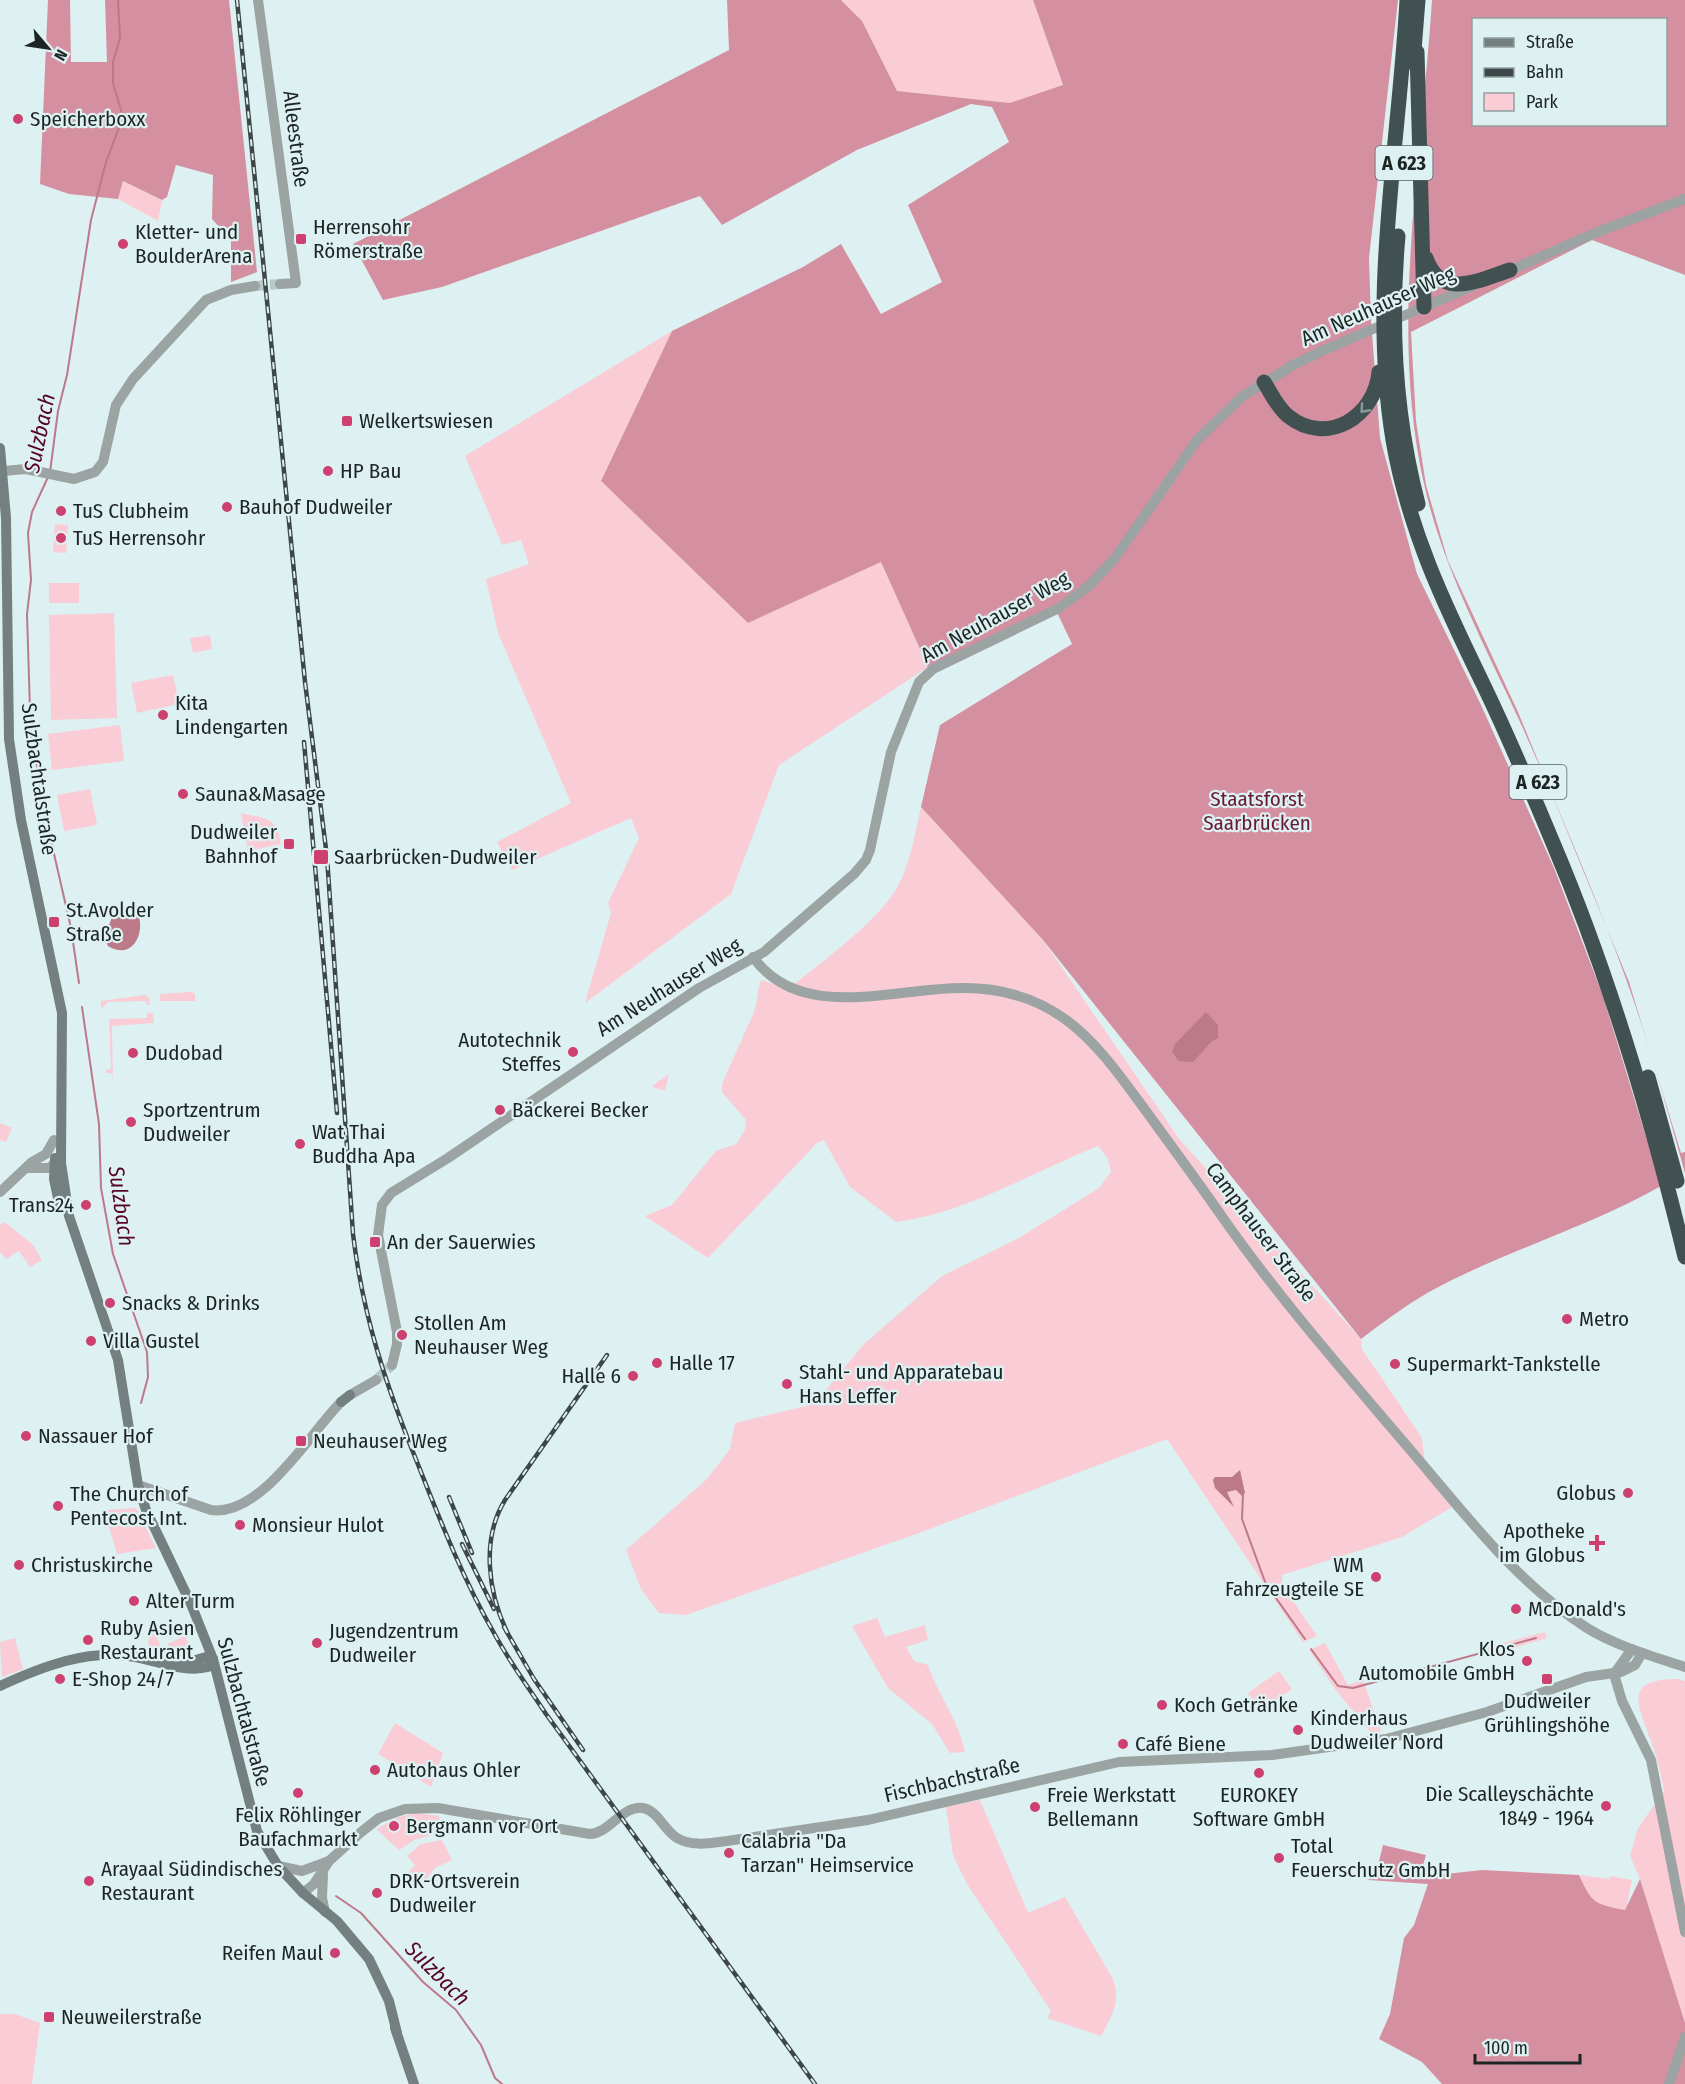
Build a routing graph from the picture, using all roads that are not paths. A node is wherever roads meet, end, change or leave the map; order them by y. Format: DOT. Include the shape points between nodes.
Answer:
graph roads {
  1 [pos="258,0"];
  2 [pos="1407,0"];
  3 [pos="1418,0"];
  4 [pos="1416,35"];
  5 [pos="1685,199"];
  6 [pos="1424,249"];
  7 [pos="1510,270"];
  8 [pos="280,284"];
  9 [pos="255,286"];
  10 [pos="1389,290"];
  11 [pos="1424,307"];
  12 [pos="1387,354"];
  13 [pos="1264,382"];
  14 [pos="0,448"];
  15 [pos="3,471"];
  16 [pos="753,957"];
  17 [pos="58,1010"];
  18 [pos="54,1140"];
  19 [pos="41,1157"];
  20 [pos="58,1160"];
  21 [pos="27,1168"];
  22 [pos="44,1170"];
  23 [pos="60,1178"];
  24 [pos="0,1192"];
  25 [pos="1685,1214"];
  26 [pos="1685,1257"];
  27 [pos="392,1365"];
  28 [pos="376,1380"];
  29 [pos="138,1485"];
  30 [pos="1637,1651"];
  31 [pos="213,1659"];
  32 [pos="1685,1667"];
  33 [pos="1614,1674"];
  34 [pos="0,1686"];
  35 [pos="278,1866"];
  36 [pos="318,1870"];
  37 [pos="300,1890"];
  38 [pos="325,1912"];
  39 [pos="1685,1932"];
  40 [pos="1685,2037"];
  41 [pos="414,2084"];
  42 [pos="1669,2084"];
  1 -- 8 [label="street, Alleestraße" via="296,283"];
  2 -- 10 [label="highway, A 623"];
  3 -- 4 [label="highway, A 623"];
  4 -- 6 [label="highway"];
  4 -- 10 [label="highway, A 623"];
  5 -- 7 [label="street, Am Neuhauser Weg"];
  6 -- 7 [label="highway" via="1432,273 1455,285"];
  6 -- 11 [label="highway"];
  7 -- 11 [label="street, Am Neuhauser Weg"];
  9 -- 15 [label="street" via="206,300 133,379 116,405 103,462 95,472 74,479 22,468"];
  10 -- 12 [label="highway, A 623"];
  10 -- 12 [label="highway, A 623" via="1384,306"];
  11 -- 13 [label="street, Am Neuhauser Weg" via="1324,350"];
  12 -- 13 [label="highway, one-way" via="1368,406 1351,421 1328,429 1304,425 1287,415"];
  12 -- 25 [label="highway, A 623" via="1422,520 1445,582 1516,732 1590,908 1643,1060"];
  12 -- 26 [label="highway, A 623" via="1394,441 1413,524 1436,587 1507,736 1576,902 1633,1063"];
  13 -- 16 [label="street, Am Neuhauser Weg" via="1230,406 1197,440 1115,558 1089,586 1059,608 925,675 891,752 866,860 778,941"];
  14 -- 15 [label="main road, Sulzbachtalstraße"];
  15 -- 17 [label="main road, Sulzbachtalstraße" via="9,739 21,820 49,942"];
  16 -- 27 [label="street, Am Neuhauser Weg" via="619,1040 391,1193 382,1205 378,1235 397,1332"];
  16 -- 30 [label="street, Camphauser Straße" via="765,972 781,982 816,994 856,997 980,988 1026,998 1061,1017 1116,1070 1246,1249 1505,1559 1540,1593 1586,1627"];
  17 -- 18 [label="main road, Sulzbachtalstraße"];
  17 -- 20 [label="main road, Sulzbachtalstraße" via="62,1013"];
  18 -- 19 [label="street" via="51,1149"];
  18 -- 20 [label="main road, Sulzbachtalstraße"];
  19 -- 20 [label="street"];
  19 -- 21 [label="street"];
  20 -- 22 [label="street"];
  20 -- 23 [label="main road, Sulzbachtalstraße"];
  21 -- 22 [label="street"];
  21 -- 24 [label="street"];
  22 -- 23 [label="street"];
  23 -- 29 [label="main road, Sulzbachtalstraße" via="68,1226 112,1339"];
  28 -- 29 [label="street" via="345,1398 276,1476 244,1502 220,1511 211,1510"];
  29 -- 31 [label="main road, Sulzbachtalstraße"];
  30 -- 32 [label="street, Camphauser Straße"];
  30 -- 33 [label="street, Fischbachstraße" via="1629,1669"];
  31 -- 34 [label="main road" via="205,1668 91,1654"];
  31 -- 35 [label="main road, Sulzbachtalstraße" via="252,1818"];
  33 -- 36 [label="street, Fischbachstraße" via="1586,1677 1487,1712 1386,1739 1272,1755 1119,1762 868,1820 716,1842 693,1843 676,1837 648,1809 640,1807 590,1834 438,1808 405,1809 378,1818"];
  33 -- 39 [label="street" via="1622,1701 1651,1760"];
  35 -- 36 [label="street, Fischbachstraße"];
  35 -- 37 [label="main road, Sulzbachtalstraße"];
  36 -- 37 [label="street, Fischbachstraße"];
  36 -- 38 [label="street"];
  37 -- 38 [label="main road, Sulzbachtalstraße"];
  38 -- 41 [label="main road, Sulzbachtalstraße" via="369,1959 389,2001"];
  40 -- 42 [label="street"];
}
